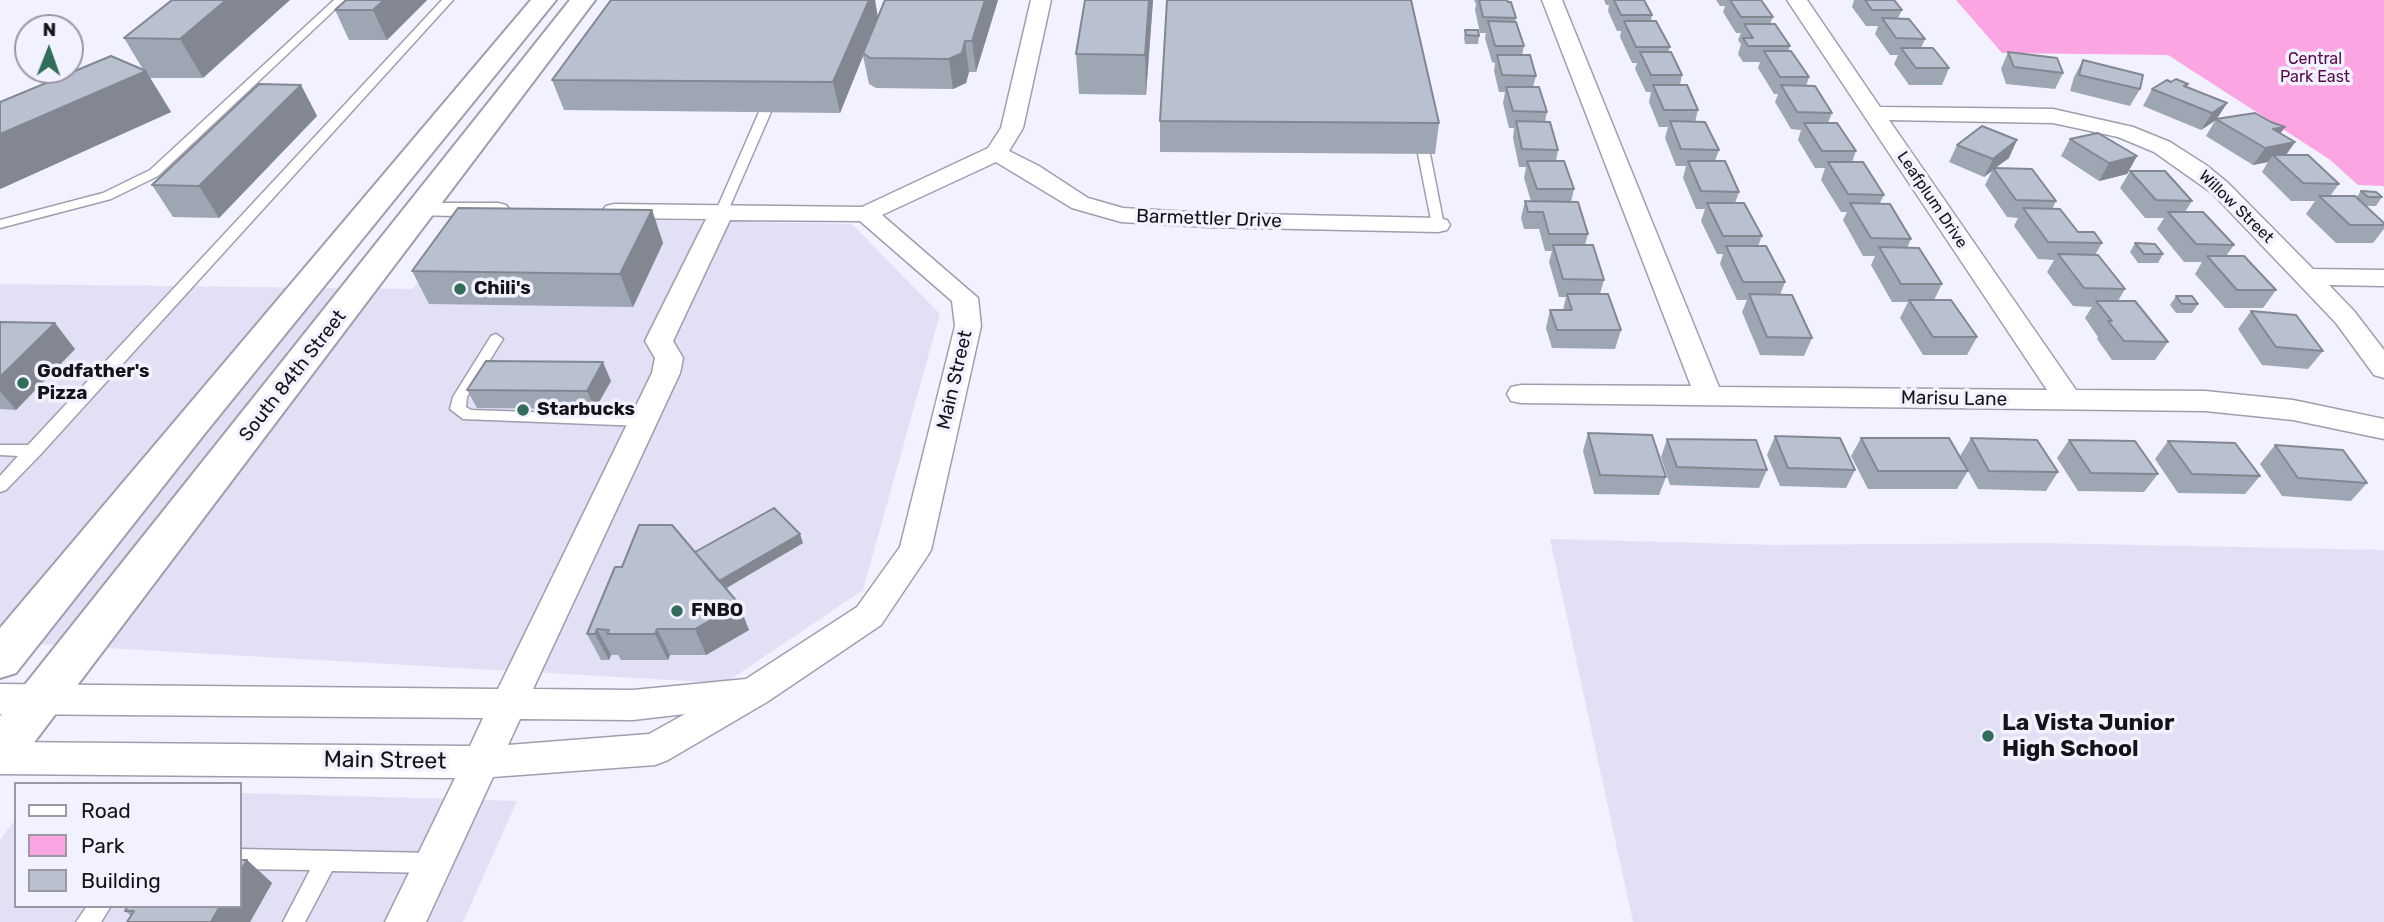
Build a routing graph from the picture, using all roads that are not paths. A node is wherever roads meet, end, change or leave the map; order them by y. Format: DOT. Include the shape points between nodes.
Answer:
graph roads {
  1 [pos="341,0"];
  2 [pos="448,0"];
  3 [pos="544,0"];
  4 [pos="583,0"];
  5 [pos="1041,0"];
  6 [pos="1552,0"];
  7 [pos="1797,0"];
  8 [pos="765,112"];
  9 [pos="1874,113"];
  10 [pos="996,153"];
  11 [pos="1424,154"];
  12 [pos="421,209"];
  13 [pos="521,211"];
  14 [pos="588,211"];
  15 [pos="721,212"];
  16 [pos="866,214"];
  17 [pos="0,224"];
  18 [pos="1438,225"];
  19 [pos="2307,277"];
  20 [pos="2384,278"];
  21 [pos="496,339"];
  22 [pos="2384,369"];
  23 [pos="1521,394"];
  24 [pos="1709,396"];
  25 [pos="2068,400"];
  26 [pos="643,421"];
  27 [pos="2384,429"];
  28 [pos="0,450"];
  29 [pos="34,451"];
  30 [pos="0,486"];
  31 [pos="0,660"];
  32 [pos="755,692"];
  33 [pos="20,699"];
  34 [pos="507,705"];
  35 [pos="0,751"];
  36 [pos="0,758"];
  37 [pos="479,762"];
  38 [pos="242,859"];
  39 [pos="326,861"];
  40 [pos="432,863"];
  41 [pos="98,908"];
  42 [pos="87,922"];
  43 [pos="294,922"];
  44 [pos="405,922"];
  1 -- 17 [label="lane" via="154,173 107,196"];
  2 -- 29 [label="lane"];
  3 -- 31 [label="main road"];
  4 -- 12 [label="main road, South 84th Street"];
  5 -- 10 [label="street" via="1012,128"];
  6 -- 24 [label="street"];
  7 -- 9 [label="street, Leafplum Drive"];
  8 -- 15 [label="lane"];
  9 -- 19 [label="street, Willow Street" via="2053,116 2125,132 2162,147 2220,188"];
  9 -- 25 [label="street, Leafplum Drive"];
  10 -- 16 [label="street"];
  10 -- 18 [label="street, Barmettler Drive" via="1080,203 1121,215"];
  11 -- 18 [label="lane"];
  12 -- 13 [label="street"];
  12 -- 33 [label="main road, South 84th Street"];
  14 -- 15 [label="street"];
  15 -- 16 [label="street"];
  15 -- 26 [label="street" via="659,341 669,365"];
  16 -- 32 [label="street, Main Street" via="965,298 968,326 915,550 869,617"];
  19 -- 20 [label="street"];
  19 -- 22 [label="street, Willow Street"];
  21 -- 26 [label="lane" via="460,397 458,409 468,415"];
  23 -- 24 [label="street, Marisu Lane"];
  24 -- 25 [label="street, Marisu Lane"];
  25 -- 27 [label="street, Marisu Lane" via="2205,401 2293,410"];
  26 -- 34 [label="street"];
  28 -- 29 [label="lane"];
  29 -- 30 [label="lane"];
  32 -- 34 [label="street, Main Street" via="633,705"];
  32 -- 37 [label="street, Main Street" via="655,749"];
  33 -- 34 [label="street, Main Street"];
  33 -- 35 [label="main road, South 84th Street"];
  34 -- 37 [label="street"];
  36 -- 37 [label="street, Main Street"];
  37 -- 40 [label="street"];
  38 -- 39 [label="lane"];
  39 -- 40 [label="lane"];
  39 -- 43 [label="lane"];
  40 -- 44 [label="street"];
  41 -- 42 [label="lane"];
}
